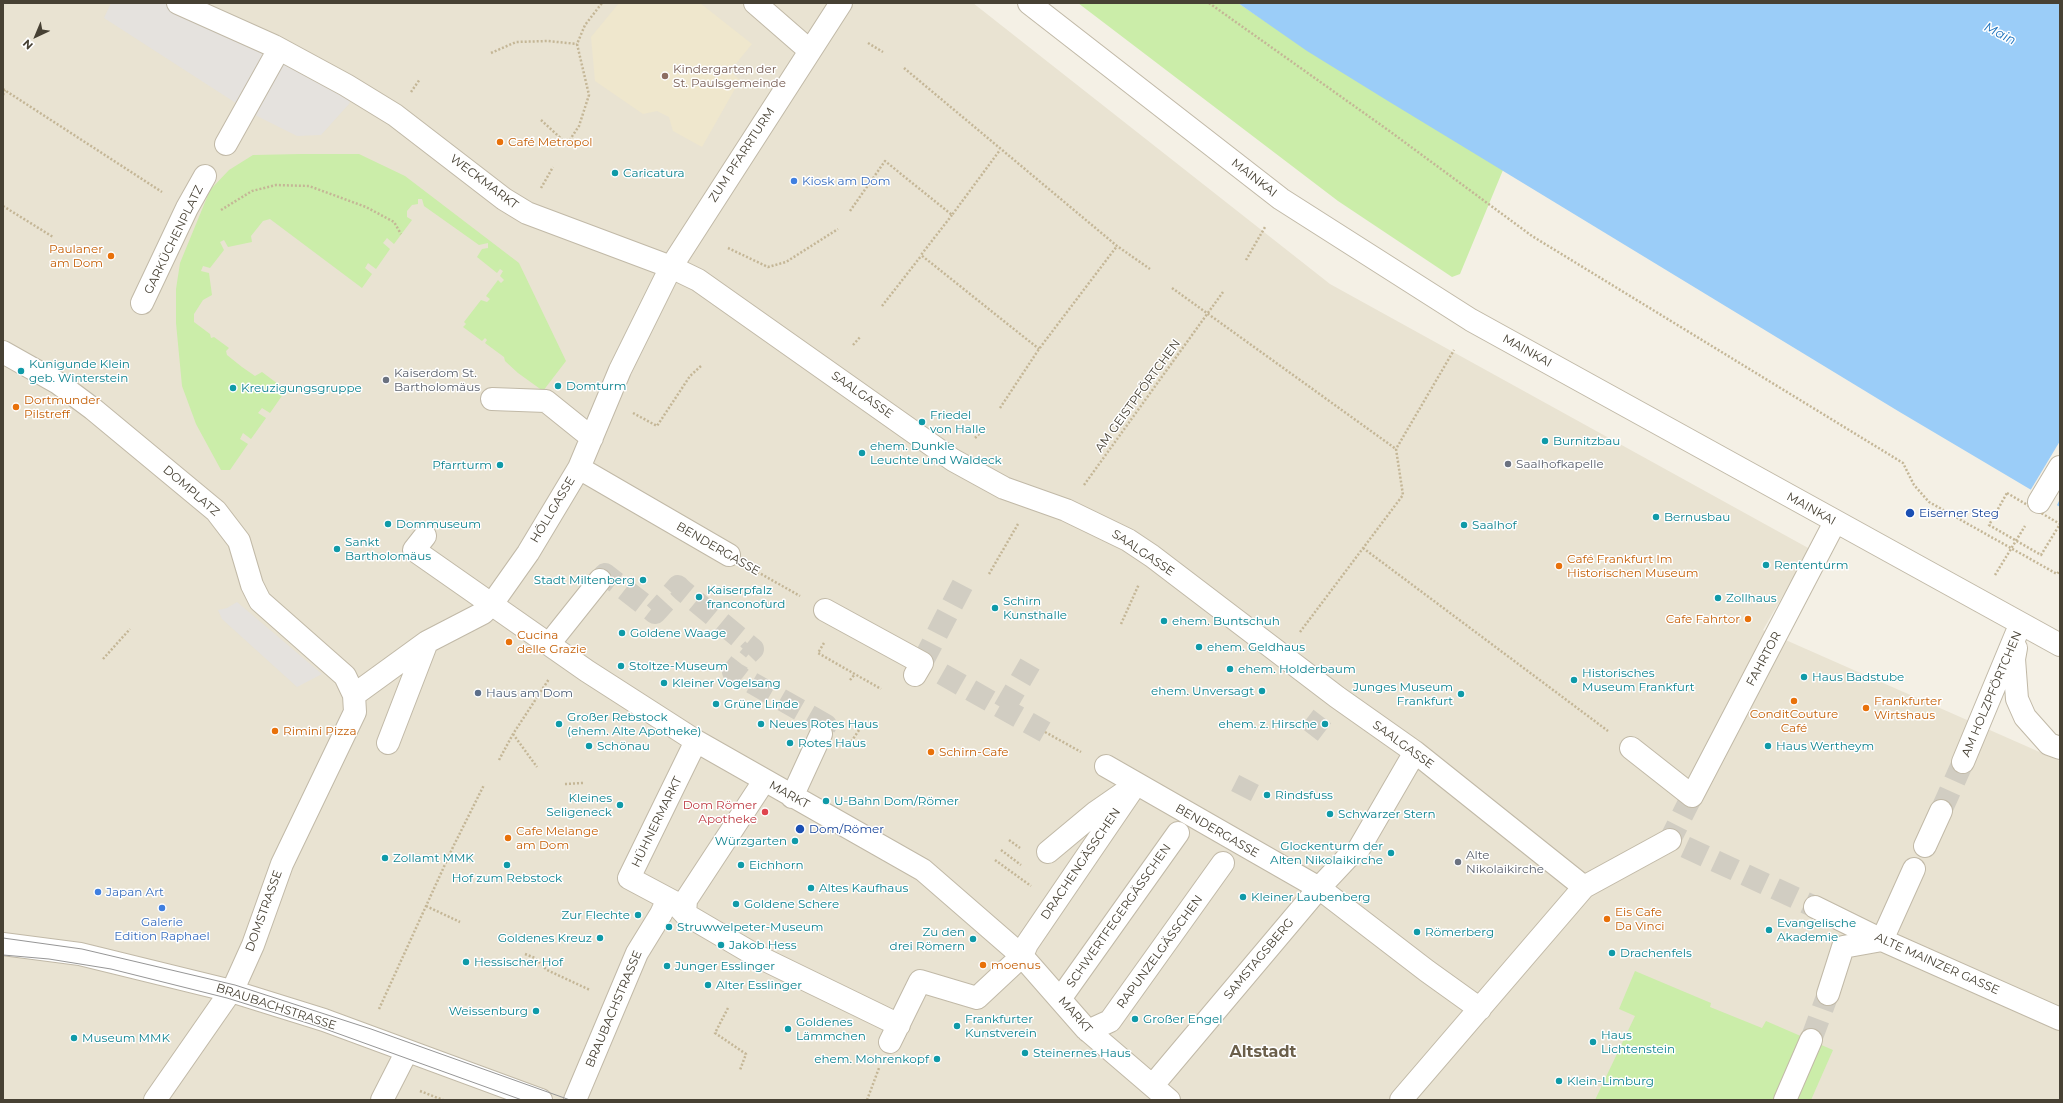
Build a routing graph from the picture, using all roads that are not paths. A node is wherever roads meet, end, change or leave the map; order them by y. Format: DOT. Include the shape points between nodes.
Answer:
graph roads {
  1 [pos="178,3"];
  2 [pos="755,3"];
  3 [pos="841,3"];
  4 [pos="1030,3"];
  5 [pos="279,48"];
  6 [pos="809,50"];
  7 [pos="226,144"];
  8 [pos="205,176"];
  9 [pos="671,267"];
  10 [pos="142,303"];
  11 [pos="3,352"];
  12 [pos="492,399"];
  13 [pos="592,438"];
  14 [pos="2060,467"];
  15 [pos="579,468"];
  16 [pos="2039,502"];
  17 [pos="1835,522"];
  18 [pos="425,536"];
  19 [pos="729,555"];
  20 [pos="600,580"];
  21 [pos="492,604"];
  22 [pos="832,614"];
  23 [pos="2020,625"];
  24 [pos="427,642"];
  25 [pos="549,644"];
  26 [pos="2060,645"];
  27 [pos="919,669"];
  28 [pos="355,703"];
  29 [pos="821,734"];
  30 [pos="696,741"];
  31 [pos="388,742"];
  32 [pos="1631,748"];
  33 [pos="2060,748"];
  34 [pos="1415,752"];
  35 [pos="1963,762"];
  36 [pos="1106,766"];
  37 [pos="764,781"];
  38 [pos="1136,784"];
  39 [pos="792,797"];
  40 [pos="1941,811"];
  41 [pos="1178,833"];
  42 [pos="1670,840"];
  43 [pos="1925,846"];
  44 [pos="1048,852"];
  45 [pos="1223,863"];
  46 [pos="1914,869"];
  47 [pos="1584,887"];
  48 [pos="1319,888"];
  49 [pos="676,905"];
  50 [pos="1815,907"];
  51 [pos="1882,940"];
  52 [pos="3,944"];
  53 [pos="1024,950"];
  54 [pos="231,991"];
  55 [pos="1828,994"];
  56 [pos="1060,999"];
  57 [pos="1480,1009"];
  58 [pos="2060,1019"];
  59 [pos="1088,1031"];
  60 [pos="1811,1040"];
  61 [pos="407,1051"];
  62 [pos="1152,1085"];
  63 [pos="156,1100"];
  64 [pos="382,1100"];
  65 [pos="541,1100"];
  66 [pos="575,1100"];
  67 [pos="1169,1100"];
  68 [pos="1401,1100"];
  69 [pos="1785,1100"];
  1 -- 5 [label="street, WECKMARKT"];
  2 -- 6 [label="street"];
  3 -- 6 [label="street, ZUM PFARRTURM"];
  4 -- 17 [label="street, MAINKAI" via="1281,199 1471,320"];
  5 -- 7 [label="street"];
  5 -- 9 [label="street, WECKMARKT" via="395,115 504,199 527,213"];
  6 -- 9 [label="street, ZUM PFARRTURM"];
  8 -- 10 [label="street, GARKÜCHENPLATZ"];
  9 -- 13 [label="street" via="620,370"];
  9 -- 34 [label="street, SAALGASSE" via="698,280 953,460 1004,488 1066,510 1122,537 1152,556 1277,661 1332,703"];
  11 -- 28 [label="street, DOMPLATZ" via="58,383 93,409 216,511 238,541 252,585 260,601 345,676"];
  12 -- 13 [label="street" via="548,399"];
  13 -- 15 [label="street"];
  14 -- 16 [label="street"];
  15 -- 19 [label="street, BENDERGASSE"];
  15 -- 21 [label="street, HÖLLGASSE" via="528,553"];
  17 -- 23 [label="street, MAINKAI"];
  17 -- 32 [label="street, FAHRTOR" via="1692,796"];
  18 -- 21 [label="street, MARKT" via="414,550"];
  20 -- 25 [label="street"];
  21 -- 24 [label="street" via="483,612"];
  21 -- 25 [label="street, MARKT"];
  22 -- 27 [label="street"];
  23 -- 26 [label="street, MAINKAI"];
  23 -- 33 [label="street" via="2014,659 2017,699 2025,717 2050,744"];
  23 -- 35 [label="street, AM HOLZPFÖRTCHEN"];
  24 -- 28 [label="street"];
  24 -- 31 [label="street"];
  25 -- 30 [label="street, MARKT"];
  28 -- 54 [label="street, DOMSTRASSE" via="282,864 253,945"];
  29 -- 39 [label="street"];
  30 -- 37 [label="street, MARKT"];
  30 -- 49 [label="street, HÜHNERMARKT" via="629,878"];
  34 -- 47 [label="street, SAALGASSE"];
  34 -- 48 [label="street, SAMSTAGSBERG" via="1356,852"];
  36 -- 38 [label="street, BENDERGASSE"];
  37 -- 39 [label="street, MARKT"];
  37 -- 49 [label="street" via="686,900"];
  38 -- 44 [label="street" via="1096,812"];
  38 -- 48 [label="street, BENDERGASSE"];
  38 -- 53 [label="street, DRACHENGÄSSCHEN"];
  39 -- 53 [label="street, MARKT" via="923,870"];
  40 -- 43 [label="street"];
  41 -- 56 [label="street, SCHWERTFEGERGÄSSCHEN"];
  42 -- 47 [label="street"];
  45 -- 59 [label="street, RAPUNZELGÄSSCHEN" via="1110,1021"];
  46 -- 51 [label="street"];
  47 -- 57 [label="street"];
  48 -- 57 [label="street, BENDERGASSE"];
  48 -- 62 [label="street, SAMSTAGSBERG"];
  49 -- 53 [label="street" via="752,961 894,1033 920,981 977,998"];
  49 -- 66 [label="street, BRAUBACHSTRASSE" via="661,914 637,953"];
  50 -- 51 [label="street, ALTE MAINZER GASSE"];
  51 -- 55 [label="street" via="1843,947"];
  51 -- 58 [label="street, ALTE MAINZER GASSE"];
  52 -- 54 [label="street, BRAUBACHSTRASSE" via="80,954"];
  53 -- 56 [label="street, MARKT"];
  54 -- 61 [label="street, BRAUBACHSTRASSE" via="324,1020"];
  54 -- 63 [label="street, DOMSTRASSE"];
  56 -- 59 [label="street, MARKT"];
  57 -- 68 [label="street"];
  59 -- 62 [label="street, MARKT"];
  60 -- 69 [label="street"];
  61 -- 64 [label="street"];
  61 -- 65 [label="street, BRAUBACHSTRASSE"];
  62 -- 67 [label="street, MARKT"];
}
